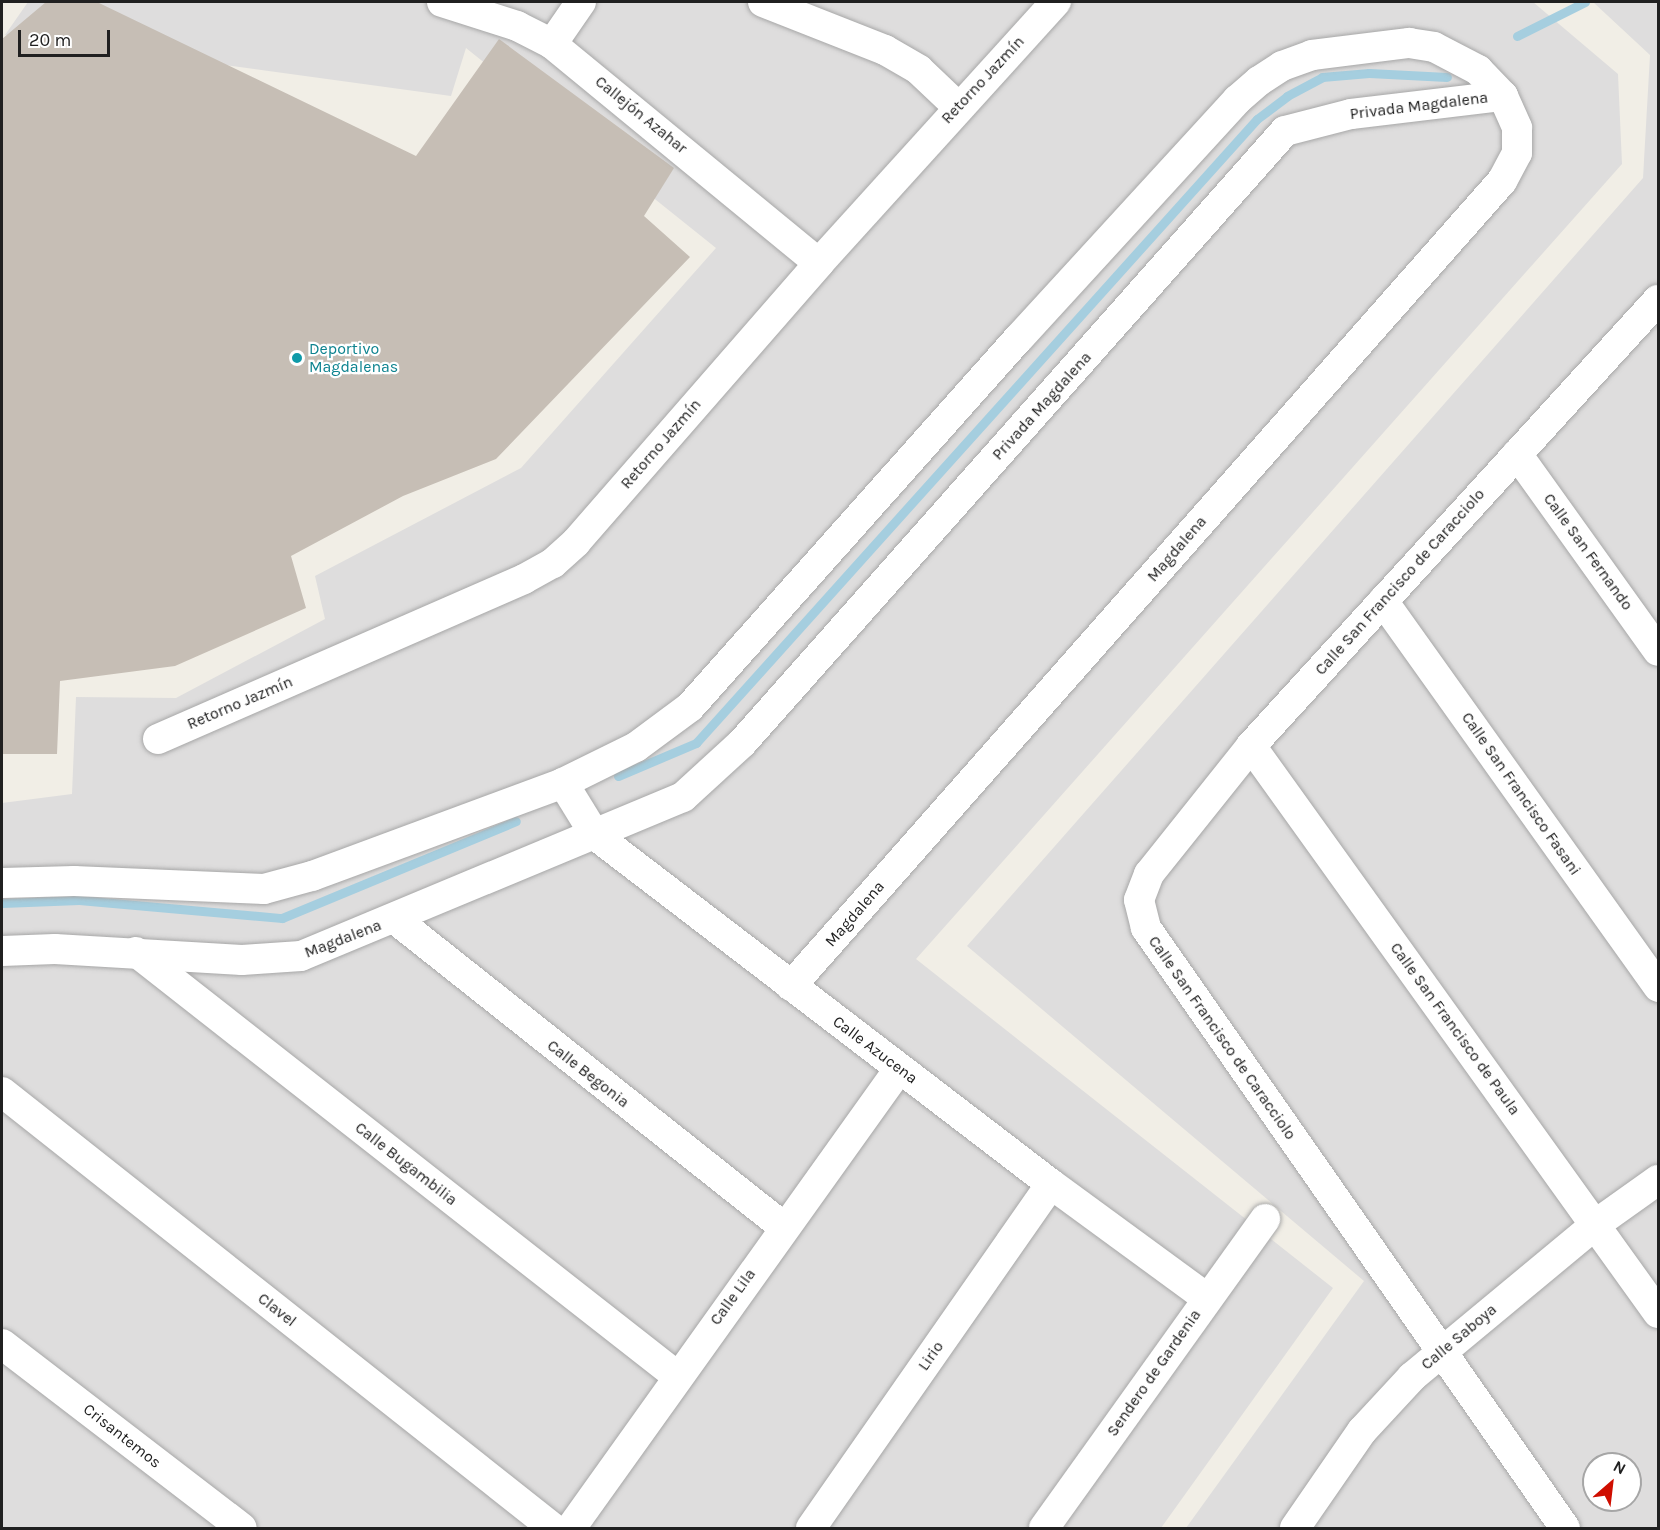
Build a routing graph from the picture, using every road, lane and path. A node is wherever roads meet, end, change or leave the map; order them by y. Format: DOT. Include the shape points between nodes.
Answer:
graph roads {
  1 [pos="442,2"];
  2 [pos="578,2"];
  3 [pos="763,2"];
  4 [pos="1056,2"];
  5 [pos="552,44"];
  6 [pos="1503,96"];
  7 [pos="958,107"];
  8 [pos="819,263"];
  9 [pos="1655,312"];
  10 [pos="1518,454"];
  11 [pos="1383,601"];
  12 [pos="1659,651"];
  13 [pos="158,739"];
  14 [pos="1251,746"];
  15 [pos="563,783"];
  16 [pos="595,835"];
  17 [pos="2,883"];
  18 [pos="395,919"];
  19 [pos="2,951"];
  20 [pos="136,952"];
  21 [pos="791,986"];
  22 [pos="1659,987"];
  23 [pos="899,1069"];
  24 [pos="2,1092"];
  25 [pos="1659,1180"];
  26 [pos="1051,1184"];
  27 [pos="1265,1220"];
  28 [pos="1596,1224"];
  29 [pos="783,1227"];
  30 [pos="1207,1298"];
  31 [pos="1659,1313"];
  32 [pos="2,1344"];
  33 [pos="1441,1352"];
  34 [pos="677,1376"];
  35 [pos="1309,1522"];
  36 [pos="242,1528"];
  37 [pos="553,1528"];
  38 [pos="571,1528"];
  39 [pos="811,1528"];
  40 [pos="1044,1528"];
  41 [pos="1565,1528"];
  1 -- 5 [label="street, Callejón Azahar" via="517,26"];
  2 -- 5 [label="street"];
  3 -- 7 [label="street" via="885,50 919,70"];
  4 -- 7 [label="street, Retorno Jazmín"];
  5 -- 8 [label="street, Callejón Azahar"];
  6 -- 15 [label="street, Privada Magdalena" via="1458,56 1408,43 1312,55 1282,66 1259,81 1237,100 1019,338 690,707 636,747"];
  6 -- 16 [label="street, Privada Magdalena" via="1352,114 1285,131 709,777 683,797"];
  6 -- 21 [label="street, Magdalena" via="1517,128 1517,153 1502,181"];
  7 -- 8 [label="street, Retorno Jazmín"];
  8 -- 13 [label="street, Retorno Jazmín" via="576,542 553,562 524,579"];
  9 -- 10 [label="street, Calle San Francisco de Caracciolo"];
  10 -- 11 [label="street, Calle San Francisco de Caracciolo"];
  10 -- 12 [label="street, Calle San Fernando"];
  11 -- 14 [label="street, Calle San Francisco de Caracciolo"];
  11 -- 22 [label="street, Calle San Francisco Fasani"];
  14 -- 28 [label="street, Calle San Francisco de Paula"];
  14 -- 33 [label="street, Calle San Francisco de Caracciolo" via="1149,874 1139,900 1146,928"];
  15 -- 16 [label="street, Calle Azucena"];
  15 -- 17 [label="street" via="264,890 74,881"];
  16 -- 18 [label="street, Magdalena"];
  16 -- 21 [label="street, Calle Azucena"];
  18 -- 20 [label="street, Magdalena" via="301,956 270,960"];
  18 -- 29 [label="street, Calle Begonia"];
  19 -- 20 [label="street, Magdalena"];
  20 -- 34 [label="street, Calle Bugambilia"];
  21 -- 23 [label="street, Calle Azucena"];
  23 -- 26 [label="street, Calle Azucena"];
  23 -- 29 [label="street, Calle Lila"];
  24 -- 37 [label="street, Clavel"];
  25 -- 28 [label="street, Calle Saboya"];
  26 -- 30 [label="street, Calle Azucena"];
  26 -- 39 [label="street, Lirio"];
  27 -- 30 [label="street, Sendero de Gardenia"];
  28 -- 31 [label="street, Calle San Francisco de Paula"];
  28 -- 33 [label="street, Calle Saboya"];
  29 -- 34 [label="street, Calle Lila"];
  30 -- 40 [label="street, Sendero de Gardenia"];
  32 -- 36 [label="street, Crisantemos"];
  33 -- 35 [label="street, Calle Saboya" via="1362,1431"];
  33 -- 41 [label="street, Calle San Francisco de Caracciolo"];
  34 -- 38 [label="street, Calle Lila"];
}
